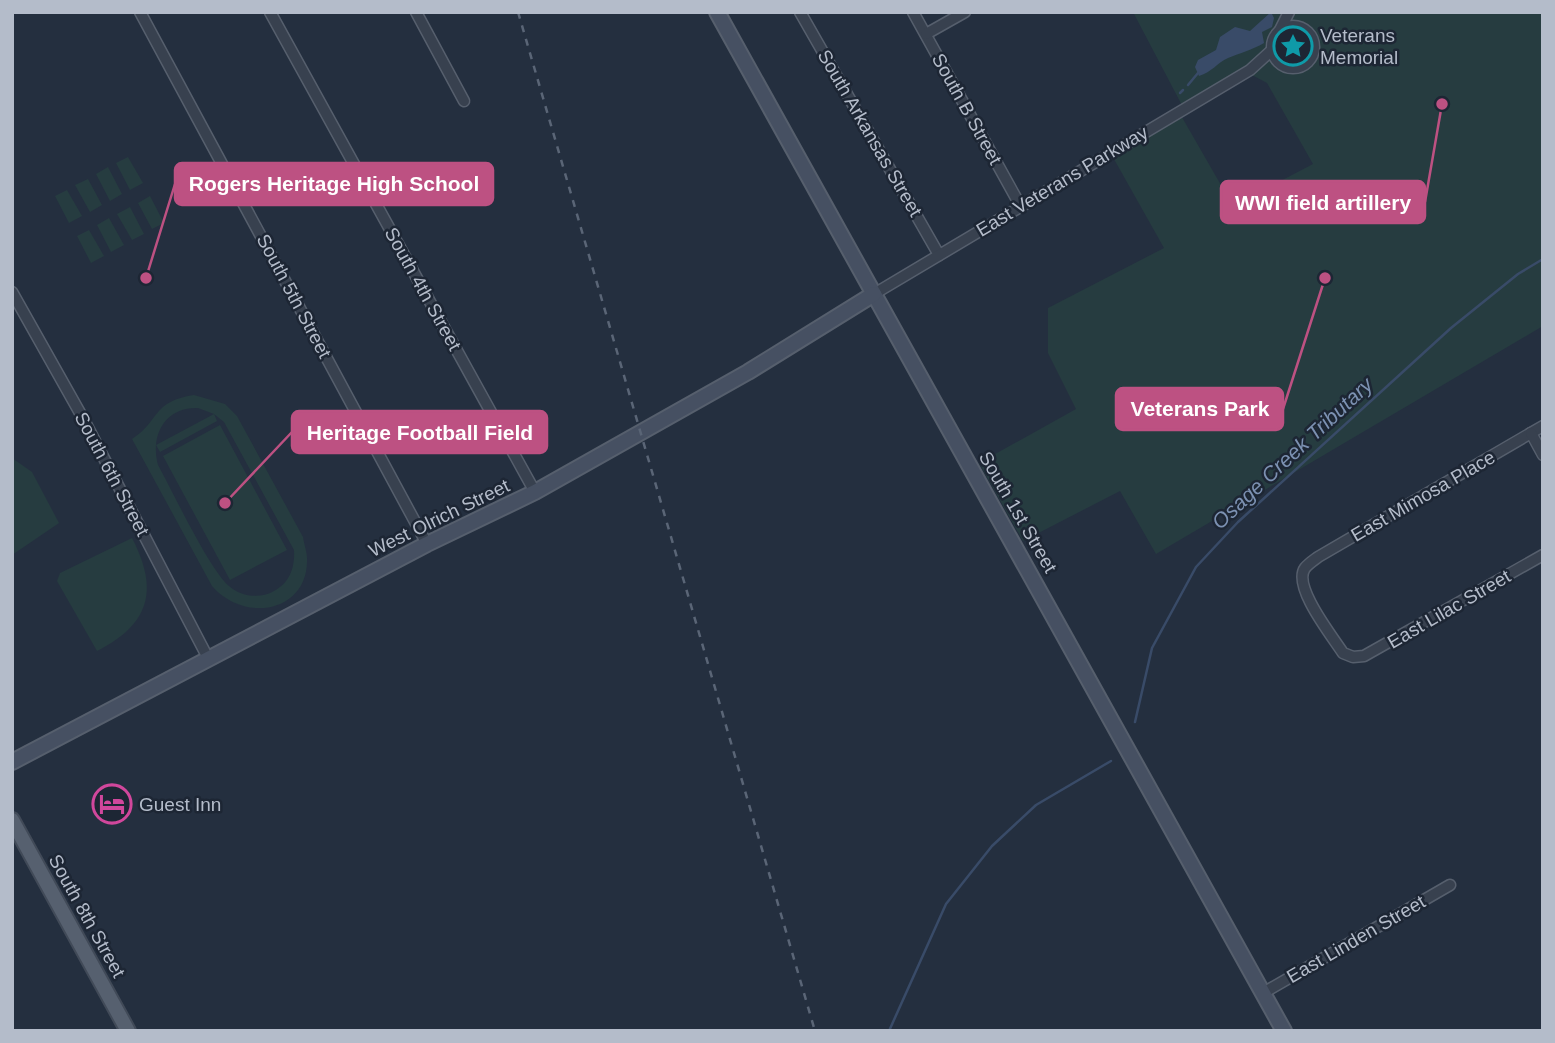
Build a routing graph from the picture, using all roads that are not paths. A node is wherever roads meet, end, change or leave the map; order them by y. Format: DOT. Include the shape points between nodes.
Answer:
graph roads {
  1 [pos="140,12"];
  2 [pos="270,12"];
  3 [pos="416,12"];
  4 [pos="717,12"];
  5 [pos="800,12"];
  6 [pos="913,12"];
  7 [pos="965,12"];
  8 [pos="1289,12"];
  9 [pos="1299,26"];
  10 [pos="1280,30"];
  11 [pos="926,34"];
  12 [pos="1272,50"];
  13 [pos="1282,65"];
  14 [pos="1250,69"];
  15 [pos="464,102"];
  16 [pos="1020,205"];
  17 [pos="939,255"];
  18 [pos="12,292"];
  19 [pos="874,294"];
  20 [pos="1543,426"];
  21 [pos="1531,433"];
  22 [pos="1543,455"];
  23 [pos="535,492"];
  24 [pos="427,544"];
  25 [pos="1543,555"];
  26 [pos="1353,657"];
  27 [pos="208,658"];
  28 [pos="12,762"];
  29 [pos="12,820"];
  30 [pos="1450,885"];
  31 [pos="1264,993"];
  32 [pos="128,1031"];
  33 [pos="1284,1031"];
  1 -- 24 [label="street, South 5th Street"];
  2 -- 23 [label="street, South 4th Street"];
  3 -- 15 [label="street"];
  4 -- 19 [label="street, South 1st Street"];
  5 -- 17 [label="street, South Arkansas Street"];
  6 -- 11 [label="street, South B Street"];
  7 -- 11 [label="street"];
  8 -- 9 [label="street"];
  8 -- 10 [label="street, East Veterans Parkway"];
  9 -- 10 [label="street"];
  9 -- 13 [label="street, East Veterans Parkway" via="1312,38 1312,56 1297,68"];
  10 -- 12 [label="street, East Veterans Parkway"];
  11 -- 16 [label="street, South B Street"];
  12 -- 13 [label="street"];
  12 -- 14 [label="street, East Veterans Parkway"];
  13 -- 14 [label="street, East Veterans Parkway"];
  14 -- 16 [label="street, East Veterans Parkway"];
  16 -- 17 [label="street, East Veterans Parkway"];
  17 -- 19 [label="street, East Veterans Parkway"];
  18 -- 27 [label="street, South 6th Street"];
  19 -- 23 [label="street, West Olrich Street" via="748,372"];
  19 -- 31 [label="street, South 1st Street"];
  20 -- 21 [label="street, East Mimosa Place"];
  21 -- 22 [label="street"];
  21 -- 26 [label="street, East Mimosa Place" via="1304,569 1301,582 1305,594 1343,653"];
  23 -- 24 [label="street, West Olrich Street"];
  24 -- 27 [label="street, West Olrich Street"];
  25 -- 26 [label="street, East Lilac Street" via="1385,646"];
  27 -- 28 [label="street, West Olrich Street"];
  29 -- 32 [label="main road, South 8th Street"];
  30 -- 31 [label="street, East Linden Street"];
  31 -- 33 [label="street, South 1st Street"];
}
